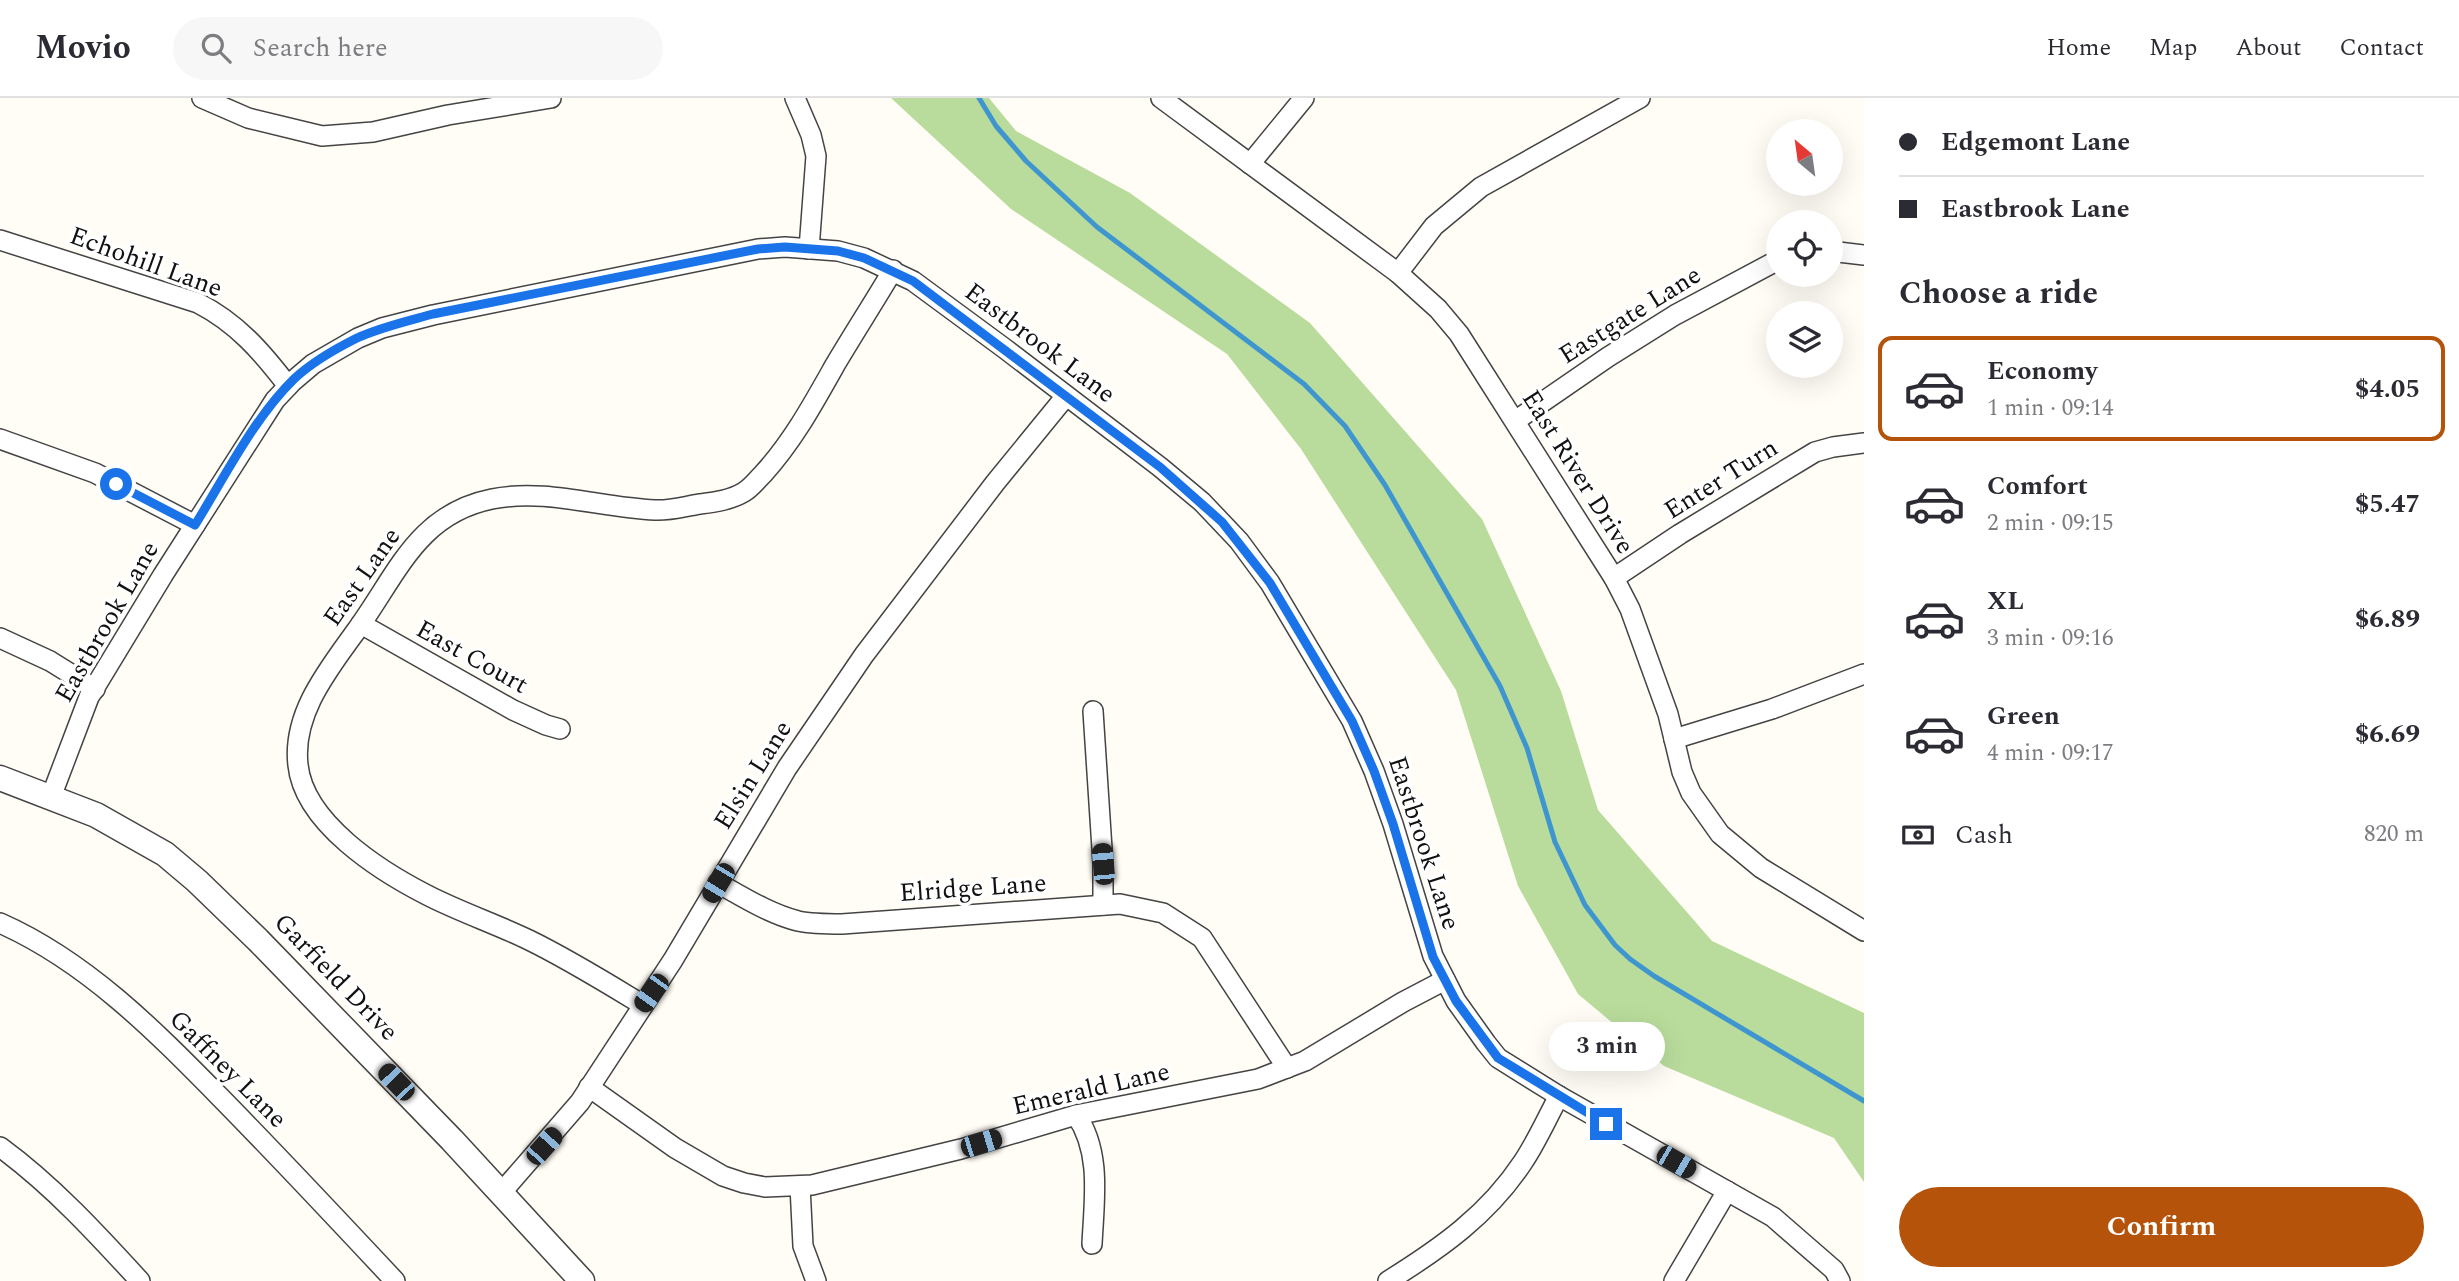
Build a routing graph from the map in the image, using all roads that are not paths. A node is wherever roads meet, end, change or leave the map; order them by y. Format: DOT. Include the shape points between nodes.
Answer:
graph roads {
  1 [pos="202,98"];
  2 [pos="551,98"];
  3 [pos="795,98"];
  4 [pos="1161,98"];
  5 [pos="1304,98"];
  6 [pos="1640,98"];
  7 [pos="1250,164"];
  8 [pos="0,240"];
  9 [pos="809,248"];
  10 [pos="1843,253"];
  11 [pos="1864,255"];
  12 [pos="1766,266"];
  13 [pos="893,270"];
  14 [pos="1398,273"];
  15 [pos="288,386"];
  16 [pos="1066,396"];
  17 [pos="1514,421"];
  18 [pos="0,439"];
  19 [pos="1864,443"];
  20 [pos="195,525"];
  21 [pos="1614,578"];
  22 [pos="361,624"];
  23 [pos="0,638"];
  24 [pos="1864,674"];
  25 [pos="94,689"];
  26 [pos="1093,711"];
  27 [pos="559,729"];
  28 [pos="1674,739"];
  29 [pos="0,778"];
  30 [pos="51,797"];
  31 [pos="718,883"];
  32 [pos="1103,905"];
  33 [pos="0,923"];
  34 [pos="1864,931"];
  35 [pos="1444,980"];
  36 [pos="643,1005"];
  37 [pos="1287,1068"];
  38 [pos="589,1087"];
  39 [pos="1559,1096"];
  40 [pos="1076,1115"];
  41 [pos="0,1147"];
  42 [pos="800,1186"];
  43 [pos="1727,1191"];
  44 [pos="501,1193"];
  45 [pos="1092,1244"];
  46 [pos="140,1281"];
  47 [pos="395,1281"];
  48 [pos="582,1281"];
  49 [pos="816,1281"];
  50 [pos="1388,1281"];
  51 [pos="1674,1281"];
  52 [pos="1840,1281"];
  1 -- 2 [label="street" via="248,118 323,136 373,132"];
  3 -- 9 [label="street" via="816,156"];
  4 -- 7 [label="street, East River Drive"];
  5 -- 7 [label="street"];
  6 -- 14 [label="street" via="1472,193 1434,226"];
  7 -- 14 [label="street, East River Drive"];
  8 -- 15 [label="street, Echohill Lane" via="218,313 251,340"];
  9 -- 13 [label="street, Eastbrook Lane" via="838,251"];
  9 -- 15 [label="street, Eastbrook Lane" via="758,249 433,314 358,338 313,364"];
  10 -- 11 [label="street"];
  12 -- 17 [label="street, Eastgate Lane" via="1675,315"];
  13 -- 16 [label="street, Eastbrook Lane"];
  13 -- 22 [label="street, East Lane" via="788,446 746,492 722,501 658,510 532,496 489,499 449,514 421,536"];
  14 -- 17 [label="street, East River Drive" via="1459,334"];
  15 -- 20 [label="street, Eastbrook Lane"];
  16 -- 31 [label="street, Elsin Lane" via="864,655 801,746"];
  16 -- 35 [label="street, Eastbrook Lane" via="1202,502 1270,583 1363,745"];
  17 -- 21 [label="street, East River Drive"];
  18 -- 20 [label="street" via="95,473"];
  19 -- 21 [label="street, Enter Turn" via="1815,453"];
  20 -- 25 [label="street, Eastbrook Lane"];
  21 -- 28 [label="street, East River Drive" via="1630,609"];
  22 -- 27 [label="street, East Court" via="513,710"];
  22 -- 36 [label="street, East Lane" via="319,685 301,725 298,766 311,805 341,837 402,882 528,939"];
  23 -- 25 [label="street" via="50,660"];
  24 -- 28 [label="street"];
  25 -- 30 [label="street, Eastbrook Lane"];
  26 -- 32 [label="street"];
  28 -- 34 [label="street, East River Drive" via="1691,793 1720,834 1762,868"];
  29 -- 30 [label="street, Garfield Drive"];
  30 -- 44 [label="street, Garfield Drive" via="131,834 197,881"];
  31 -- 32 [label="street, Elridge Lane" via="761,906 818,923"];
  31 -- 36 [label="street, Elsin Lane"];
  32 -- 37 [label="street, Elridge Lane" via="1163,913 1202,938"];
  33 -- 47 [label="street, Gaffney Lane" via="67,960 153,1030"];
  35 -- 37 [label="street, Emerald Lane"];
  35 -- 39 [label="street, Eastbrook Lane" via="1498,1058"];
  36 -- 38 [label="street, Elsin Lane"];
  37 -- 40 [label="street, Emerald Lane" via="1258,1079"];
  38 -- 42 [label="street, Emerald Lane" via="723,1176 765,1187"];
  38 -- 44 [label="street, Elsin Lane" via="558,1130"];
  39 -- 43 [label="street, Eastbrook Lane"];
  39 -- 50 [label="street" via="1531,1150 1500,1193 1452,1239"];
  40 -- 42 [label="street, Emerald Lane" via="961,1149"];
  40 -- 45 [label="street" via="1092,1151"];
  41 -- 46 [label="street" via="61,1199"];
  42 -- 49 [label="street" via="803,1246"];
  43 -- 51 [label="street"];
  43 -- 52 [label="street, Eastbrook Lane" via="1773,1217 1834,1270"];
  44 -- 48 [label="street, Garfield Drive"];
}
